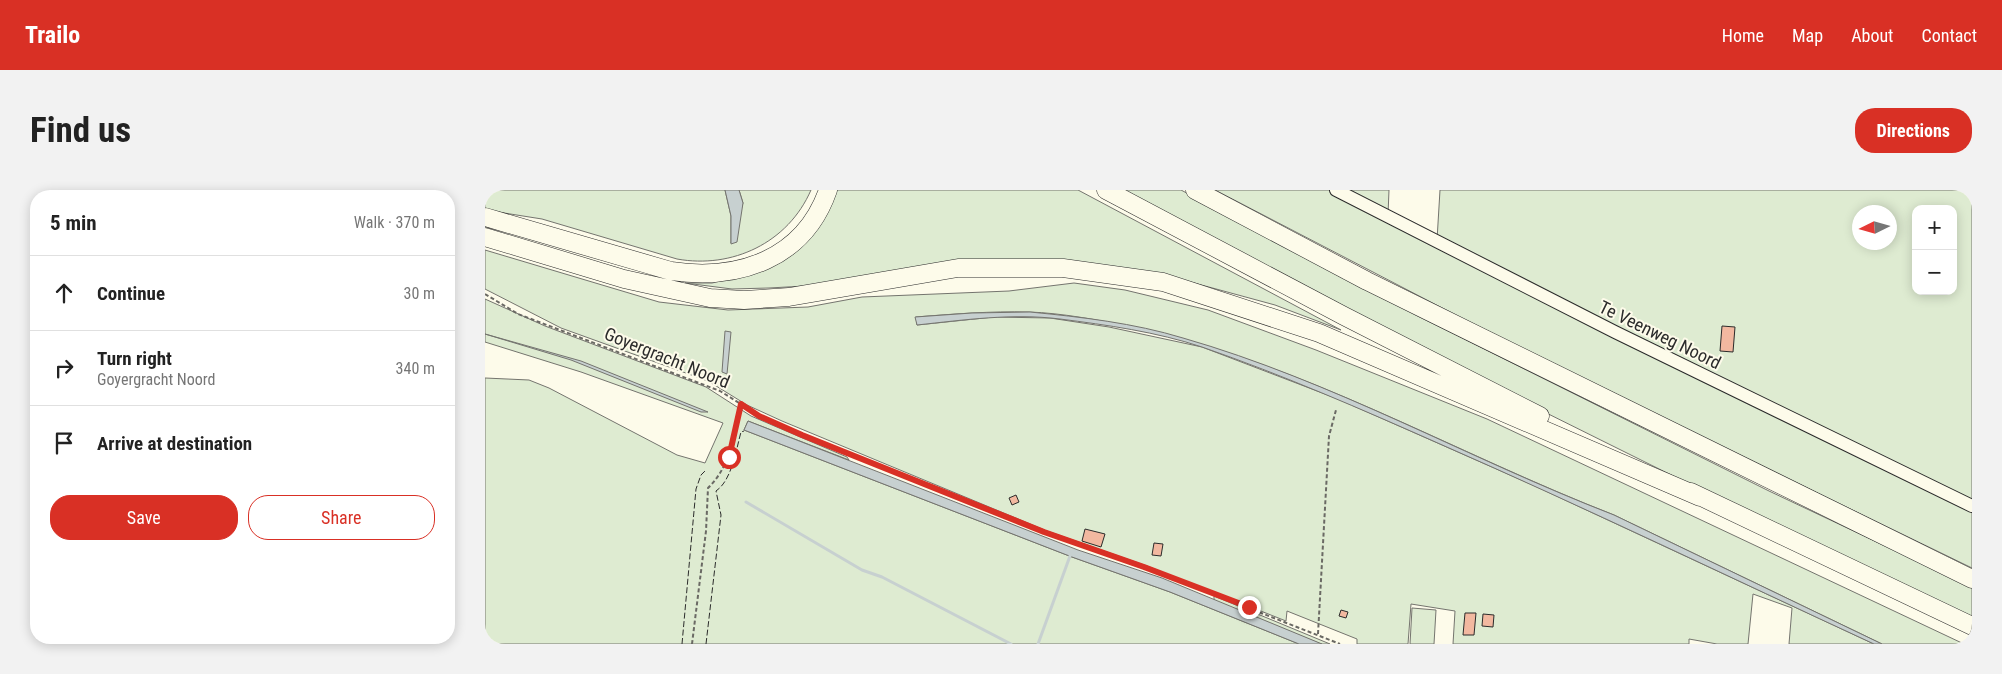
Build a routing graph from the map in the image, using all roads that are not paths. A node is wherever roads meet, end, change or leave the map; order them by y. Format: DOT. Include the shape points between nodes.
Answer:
graph roads {
  1 [pos="829,190"];
  2 [pos="1106,190"];
  3 [pos="1195,190"];
  4 [pos="1336,190"];
  5 [pos="485,217"];
  6 [pos="485,237"];
  7 [pos="1699,497"];
  8 [pos="1972,506"];
  9 [pos="1972,579"];
  10 [pos="1972,626"];
  1 -- 5 [label="highway" via="814,218 789,246 749,268 730,273 671,271"];
  2 -- 7 [label="highway"];
  3 -- 9 [label="highway" via="1367,281"];
  4 -- 8 [label="street, Te Veenweg Noord" via="1615,332"];
  6 -- 7 [label="highway" via="624,279 710,298 789,297 958,268 1063,268 1163,282 1319,332"];
  7 -- 10 [label="highway"];
}
